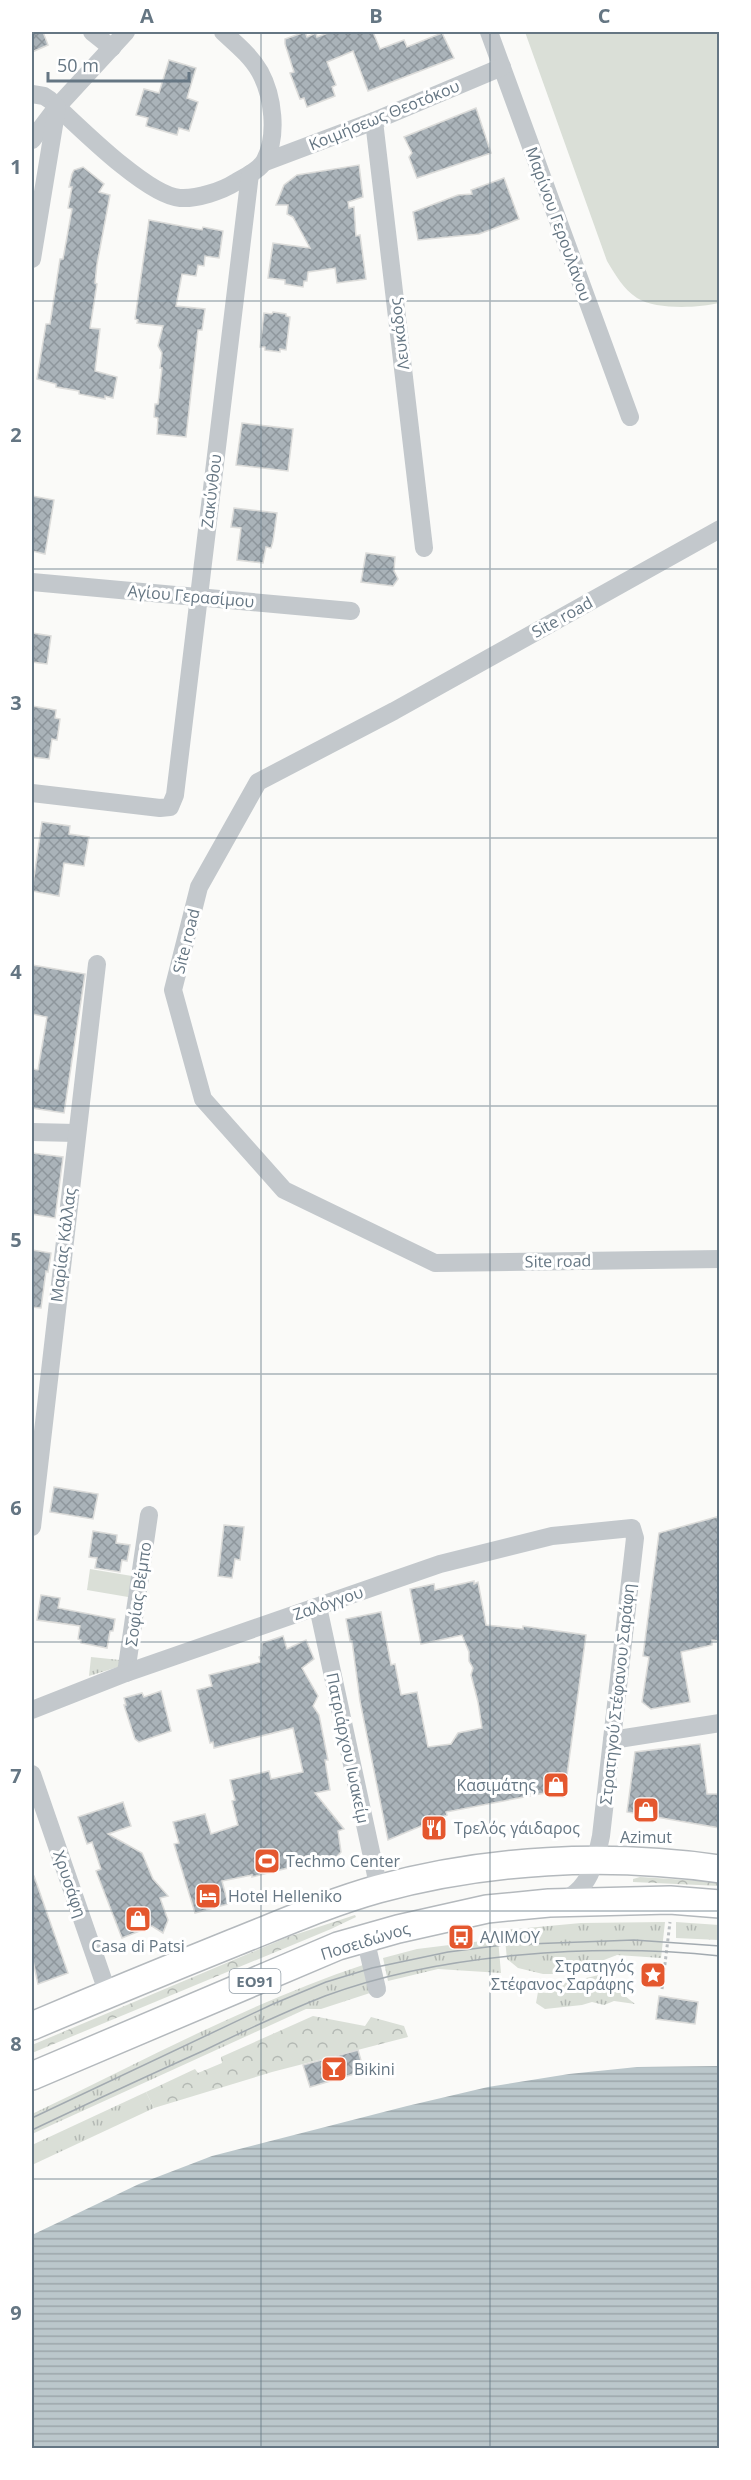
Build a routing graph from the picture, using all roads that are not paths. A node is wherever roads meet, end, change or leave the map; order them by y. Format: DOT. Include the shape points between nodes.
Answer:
graph roads {
  1 [pos="92,32"];
  2 [pos="126,32"];
  3 [pos="224,32"];
  4 [pos="489,32"];
  5 [pos="112,48"];
  6 [pos="502,67"];
  7 [pos="32,94"];
  8 [pos="57,107"];
  9 [pos="374,121"];
  10 [pos="32,140"];
  11 [pos="265,162"];
  12 [pos="250,174"];
  13 [pos="32,259"];
  14 [pos="630,417"];
  15 [pos="720,529"];
  16 [pos="424,548"];
  17 [pos="32,582"];
  18 [pos="198,596"];
  19 [pos="351,611"];
  20 [pos="32,793"];
  21 [pos="98,964"];
  22 [pos="32,1132"];
  23 [pos="76,1133"];
  24 [pos="720,1259"];
  25 [pos="37,1425"];
  26 [pos="149,1515"];
  27 [pos="32,1521"];
  28 [pos="32,1527"];
  29 [pos="632,1528"];
  30 [pos="318,1607"];
  31 [pos="126,1673"];
  32 [pos="32,1710"];
  33 [pos="720,1723"];
  34 [pos="612,1740"];
  35 [pos="32,1774"];
  36 [pos="596,1860"];
  37 [pos="720,1869"];
  38 [pos="379,1889"];
  39 [pos="549,1903"];
  40 [pos="720,1904"];
  41 [pos="365,1938"];
  42 [pos="377,1989"];
  43 [pos="108,1994"];
  44 [pos="32,2026"];
  45 [pos="115,2040"];
  46 [pos="32,2076"];
  47 [pos="32,2088"];
  1 -- 5 [label="street"];
  2 -- 5 [label="street"];
  3 -- 11 [label="street" via="249,57 268,92 272,136"];
  4 -- 6 [label="street, Μαρίνου Γερουλάνου"];
  5 -- 8 [label="street"];
  6 -- 9 [label="street, Κοιμήσεως Θεοτόκου"];
  6 -- 14 [label="street, Μαρίνου Γερουλάνου"];
  7 -- 8 [label="street, Κοιμήσεως Θεοτόκου" via="44,96"];
  8 -- 10 [label="street"];
  8 -- 12 [label="street, Κοιμήσεως Θεοτόκου" via="141,181 161,193 180,198 198,195 229,187"];
  8 -- 13 [label="street"];
  9 -- 11 [label="street, Κοιμήσεως Θεοτόκου"];
  9 -- 16 [label="street, Λευκάδος"];
  11 -- 12 [label="street, Κοιμήσεως Θεοτόκου"];
  12 -- 18 [label="street, Ζακύνθου"];
  15 -- 24 [label="street, Site road" via="394,711 258,782 199,887 173,990 202,1099 284,1190 435,1263"];
  17 -- 18 [label="street, Αγίου Γερασίμου"];
  18 -- 19 [label="street, Αγίου Γερασίμου"];
  18 -- 20 [label="street, Ζακύνθου" via="175,795 170,807"];
  21 -- 23 [label="street, Μαρίας Κάλλας"];
  22 -- 23 [label="street"];
  23 -- 25 [label="street, Μαρίας Κάλλας"];
  25 -- 27 [label="street, Μαρίας Κάλλας"];
  26 -- 31 [label="street, Σοφίας Βέμπο"];
  27 -- 28 [label="street, Μαρίας Κάλλας"];
  29 -- 30 [label="street, Ζαλόγγου" via="552,1536 440,1564"];
  29 -- 34 [label="street, Στρατηγού Στέφανου Σαράφη"];
  30 -- 31 [label="street, Ζαλόγγου"];
  30 -- 38 [label="street, Πατριάρχου Ιωακείμ"];
  31 -- 32 [label="street, Ζαλόγγου"];
  33 -- 34 [label="street"];
  34 -- 36 [label="street, Στρατηγού Στέφανου Σαράφη"];
  35 -- 43 [label="street, Χρυσάφη"];
  36 -- 37 [label="highway, ΕΟ91"];
  36 -- 38 [label="highway, ΕΟ91" via="524,1863"];
  36 -- 39 [label="street" via="582,1886 564,1900"];
  38 -- 43 [label="highway, ΕΟ91" via="324,1906"];
  39 -- 40 [label="highway, Ποσειδώνος / ΕΟ91" via="670,1900"];
  39 -- 41 [label="highway, Ποσειδώνος / ΕΟ91" via="488,1909"];
  41 -- 42 [label="street"];
  41 -- 45 [label="highway, Ποσειδώνος / ΕΟ91"];
  43 -- 44 [label="highway, ΕΟ91"];
  45 -- 46 [label="highway, Ποσειδώνος / ΕΟ91"];
  45 -- 47 [label="highway"];
}
